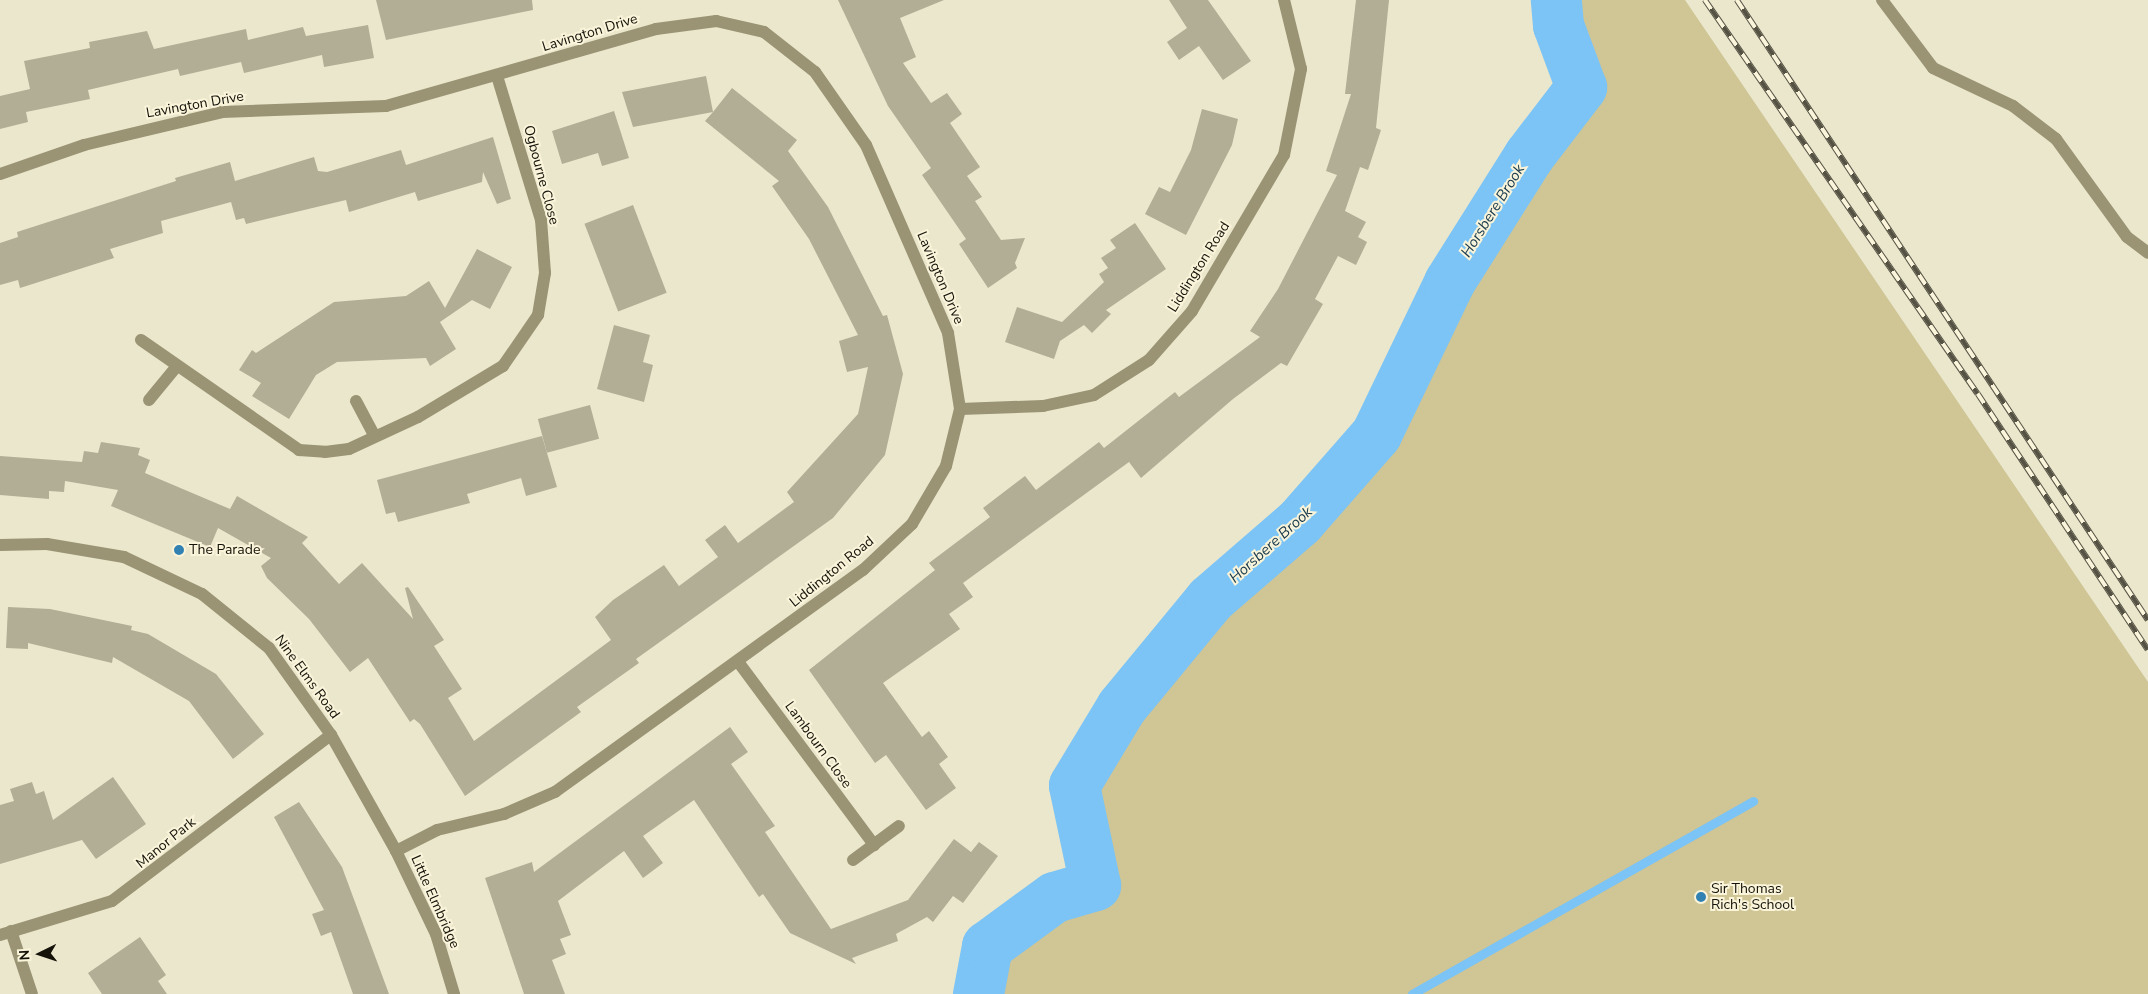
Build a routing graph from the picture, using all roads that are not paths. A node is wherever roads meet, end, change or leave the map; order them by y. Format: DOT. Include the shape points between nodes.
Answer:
graph roads {
  1 [pos="1284,0"];
  2 [pos="1884,1"];
  3 [pos="498,76"];
  4 [pos="0,174"];
  5 [pos="2148,253"];
  6 [pos="141,340"];
  7 [pos="177,366"];
  8 [pos="149,400"];
  9 [pos="356,400"];
  10 [pos="960,409"];
  11 [pos="375,436"];
  12 [pos="0,545"];
  13 [pos="739,663"];
  14 [pos="331,735"];
  15 [pos="899,826"];
  16 [pos="874,845"];
  17 [pos="396,851"];
  18 [pos="853,860"];
  19 [pos="5,933"];
  20 [pos="32,994"];
  21 [pos="454,994"];
  1 -- 10 [label="street, Liddington Road" via="1301,69 1284,156 1192,311 1150,360 1094,395 1042,406"];
  2 -- 5 [label="street" via="1933,68 2013,106 2056,139 2127,237"];
  3 -- 4 [label="street, Lavington Drive" via="386,106 256,109 184,120 84,145"];
  3 -- 10 [label="street, Lavington Drive" via="656,29 716,21 764,32 815,72 866,145 948,333"];
  3 -- 11 [label="street, Ogbourne Close" via="541,220 545,273 538,315 503,366 418,417"];
  6 -- 7 [label="street, Ogbourne Close"];
  7 -- 8 [label="street"];
  7 -- 11 [label="street, Ogbourne Close" via="299,450 349,449"];
  9 -- 11 [label="street"];
  10 -- 13 [label="street, Liddington Road" via="946,466 912,524 863,570"];
  12 -- 14 [label="street, Nine Elms Road" via="47,544 124,557 202,594 269,648"];
  13 -- 16 [label="street, Lambourn Close"];
  13 -- 17 [label="street, Liddington Road" via="555,792 504,814 437,830"];
  14 -- 17 [label="street, Nine Elms Road"];
  14 -- 19 [label="street, Manor Park" via="112,901"];
  15 -- 16 [label="street"];
  16 -- 18 [label="street"];
  17 -- 21 [label="street, Little Elmbridge" via="436,934"];
  19 -- 20 [label="street"];
}
